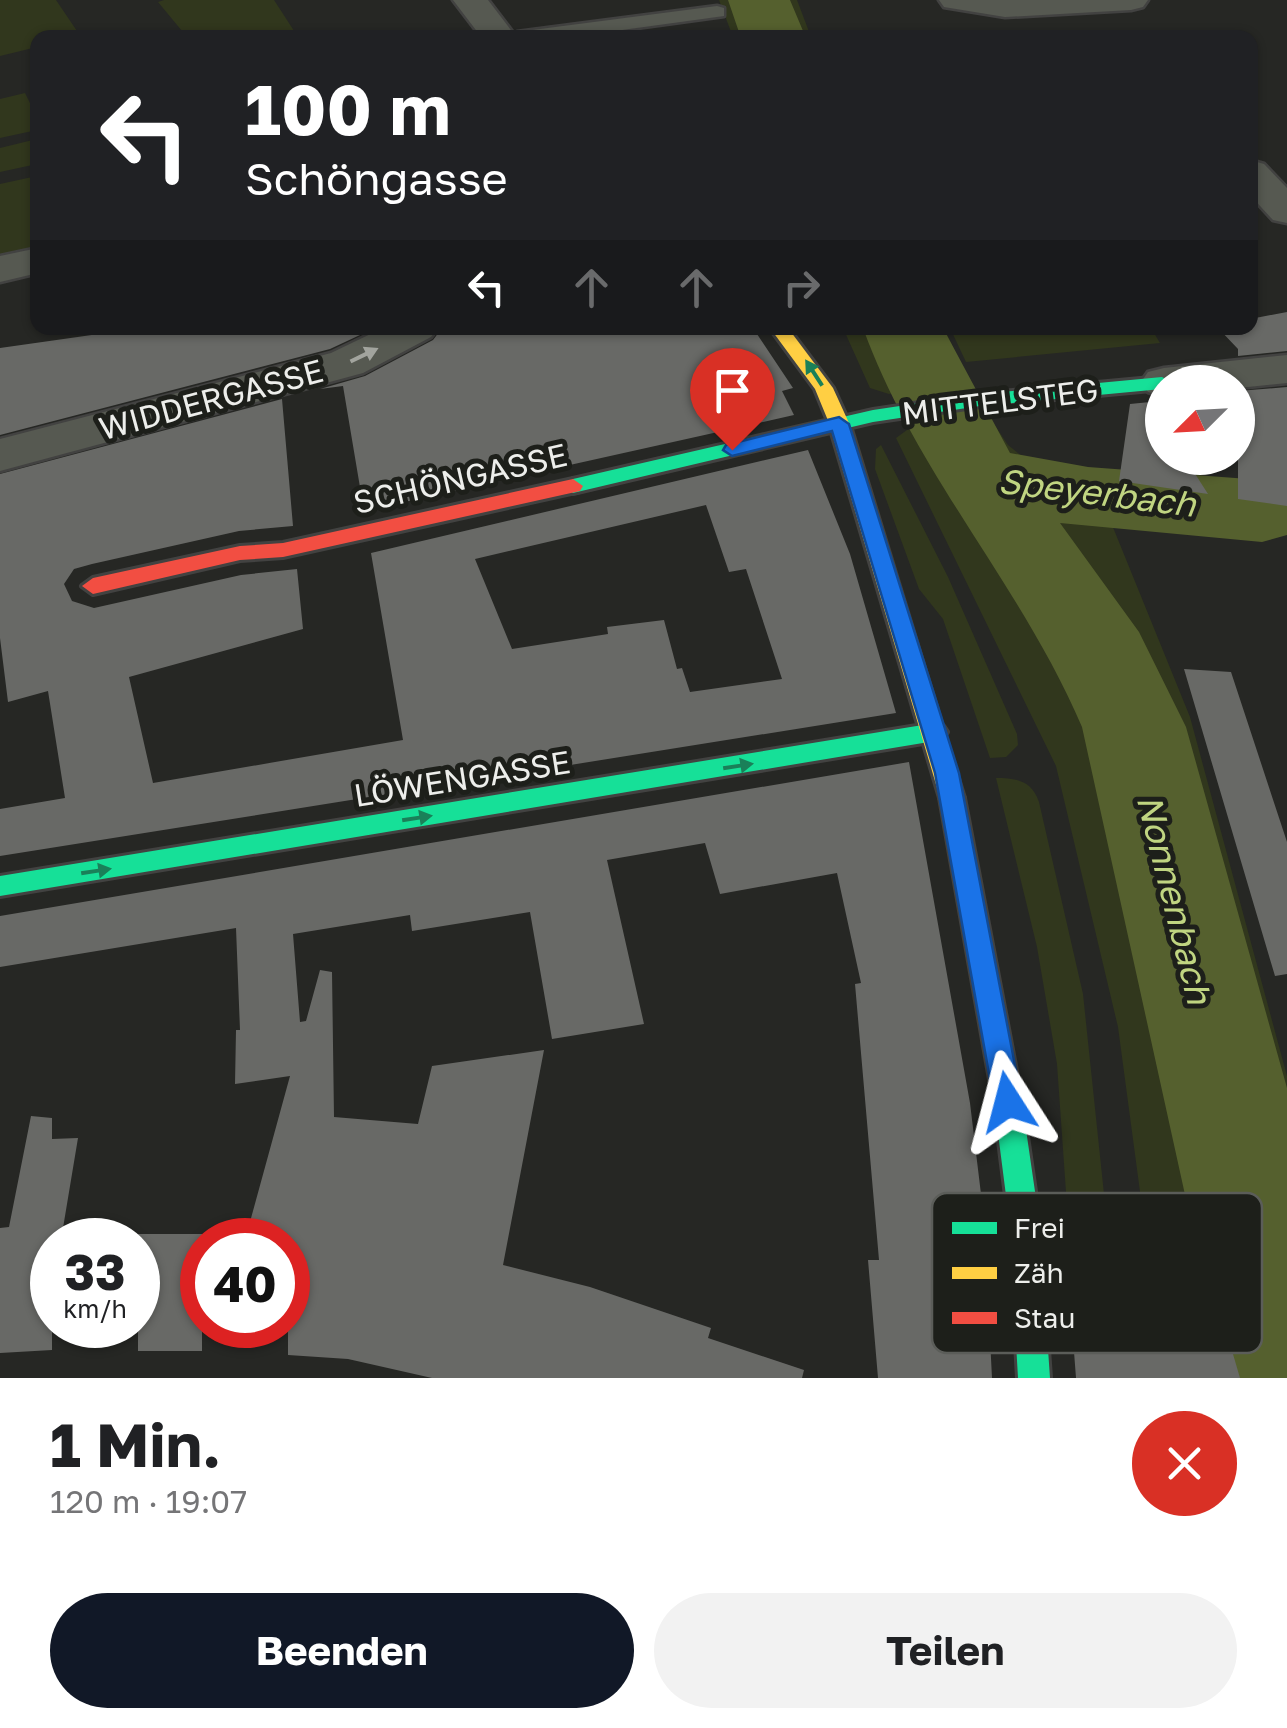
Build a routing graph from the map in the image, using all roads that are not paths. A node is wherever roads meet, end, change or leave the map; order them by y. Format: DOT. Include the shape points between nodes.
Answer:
graph roads {
  1 [pos="470,0"];
  2 [pos="956,0"];
  3 [pos="1115,1"];
  4 [pos="717,12"];
  5 [pos="494,30"];
  6 [pos="578,30"];
  7 [pos="1124,30"];
  8 [pos="1258,180"];
  9 [pos="1287,211"];
  10 [pos="30,262"];
  11 [pos="0,269"];
  12 [pos="402,335"];
  13 [pos="784,335"];
  14 [pos="1287,369"];
  15 [pos="1255,373"];
  16 [pos="1145,385"];
  17 [pos="839,424"];
  18 [pos="0,455"];
  19 [pos="93,586"];
  20 [pos="935,732"];
  21 [pos="0,886"];
  22 [pos="1020,1193"];
  23 [pos="1032,1353"];
  24 [pos="1034,1378"];
  1 -- 5 [label="street"];
  2 -- 3 [label="street" via="1005,7"];
  3 -- 7 [label="street"];
  4 -- 6 [label="lane"];
  8 -- 9 [label="street"];
  10 -- 11 [label="street"];
  18 -- 12 [label="street, WIDDERGASSE, one-way" via="347,363"];
  17 -- 13 [label="street, one-way" via="824,388"];
  14 -- 15 [label="street, MITTELSTEG"];
  16 -- 17 [label="street, MITTELSTEG" via="980,400"];
  17 -- 19 [label="street, SCHÖNGASSE" via="470,510"];
  17 -- 20 [label="street"];
  21 -- 20 [label="street, LÖWENGASSE, one-way"];
  20 -- 22 [label="street" via="988,982"];
  23 -- 24 [label="street"];
}
